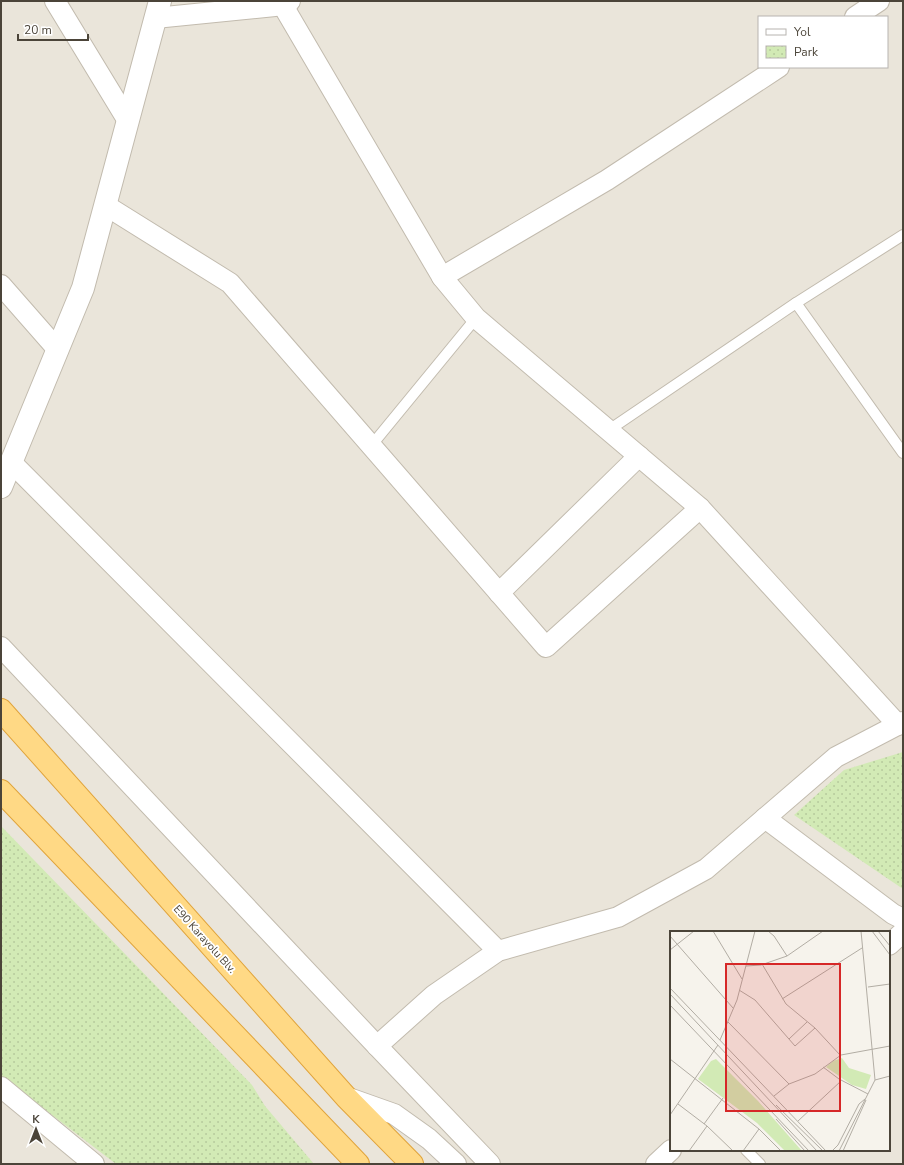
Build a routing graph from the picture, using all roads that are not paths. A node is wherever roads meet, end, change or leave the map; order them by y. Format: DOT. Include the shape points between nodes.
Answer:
graph roads {
  1 [pos="55,1"];
  2 [pos="879,1"];
  3 [pos="286,2"];
  4 [pos="158,9"];
  5 [pos="856,16"];
  6 [pos="777,68"];
  7 [pos="128,121"];
  8 [pos="106,205"];
  9 [pos="903,235"];
  10 [pos="442,277"];
  11 [pos="1,285"];
  12 [pos="796,303"];
  13 [pos="476,318"];
  14 [pos="58,350"];
  15 [pos="609,430"];
  16 [pos="372,446"];
  17 [pos="903,453"];
  18 [pos="639,456"];
  19 [pos="11,462"];
  20 [pos="1,487"];
  21 [pos="700,508"];
  22 [pos="499,592"];
  23 [pos="1,647"];
  24 [pos="1,710"];
  25 [pos="901,724"];
  26 [pos="1,791"];
  27 [pos="765,818"];
  28 [pos="903,919"];
  29 [pos="903,932"];
  30 [pos="890,945"];
  31 [pos="498,951"];
  32 [pos="377,1046"];
  33 [pos="1,1087"];
  34 [pos="291,1095"];
  35 [pos="346,1097"];
  36 [pos="670,1151"];
  37 [pos="747,1151"];
  38 [pos="94,1164"];
  39 [pos="345,1164"];
  40 [pos="358,1164"];
  41 [pos="412,1164"];
  42 [pos="456,1164"];
  43 [pos="490,1164"];
  44 [pos="656,1164"];
  45 [pos="760,1164"];
  1 -- 7 [label="street"];
  2 -- 5 [label="street"];
  3 -- 4 [label="street" via="275,6"];
  3 -- 10 [label="street"];
  4 -- 7 [label="street"];
  6 -- 10 [label="street" via="607,180"];
  7 -- 8 [label="street"];
  8 -- 14 [label="street" via="83,288"];
  8 -- 16 [label="street" via="230,283"];
  9 -- 12 [label="lane"];
  10 -- 13 [label="street"];
  11 -- 14 [label="street"];
  12 -- 15 [label="lane"];
  12 -- 17 [label="lane"];
  13 -- 15 [label="street"];
  13 -- 16 [label="lane"];
  14 -- 19 [label="street"];
  15 -- 18 [label="street"];
  16 -- 22 [label="street"];
  18 -- 21 [label="street"];
  18 -- 22 [label="street"];
  19 -- 20 [label="street"];
  19 -- 31 [label="street"];
  21 -- 22 [label="street" via="546,647"];
  21 -- 25 [label="street"];
  23 -- 32 [label="street"];
  24 -- 35 [label="highway, E90 Karayolu Blv."];
  25 -- 27 [label="street" via="836,757"];
  26 -- 34 [label="highway"];
  27 -- 28 [label="street"];
  27 -- 31 [label="street" via="706,869 618,917"];
  29 -- 30 [label="street"];
  31 -- 32 [label="street" via="434,995"];
  32 -- 43 [label="street"];
  33 -- 38 [label="street"];
  34 -- 39 [label="street"];
  34 -- 40 [label="highway"];
  35 -- 41 [label="highway, E90 Karayolu Blv."];
  35 -- 42 [label="street" via="394,1114 429,1139"];
  36 -- 44 [label="street"];
  37 -- 45 [label="lane"];
}
